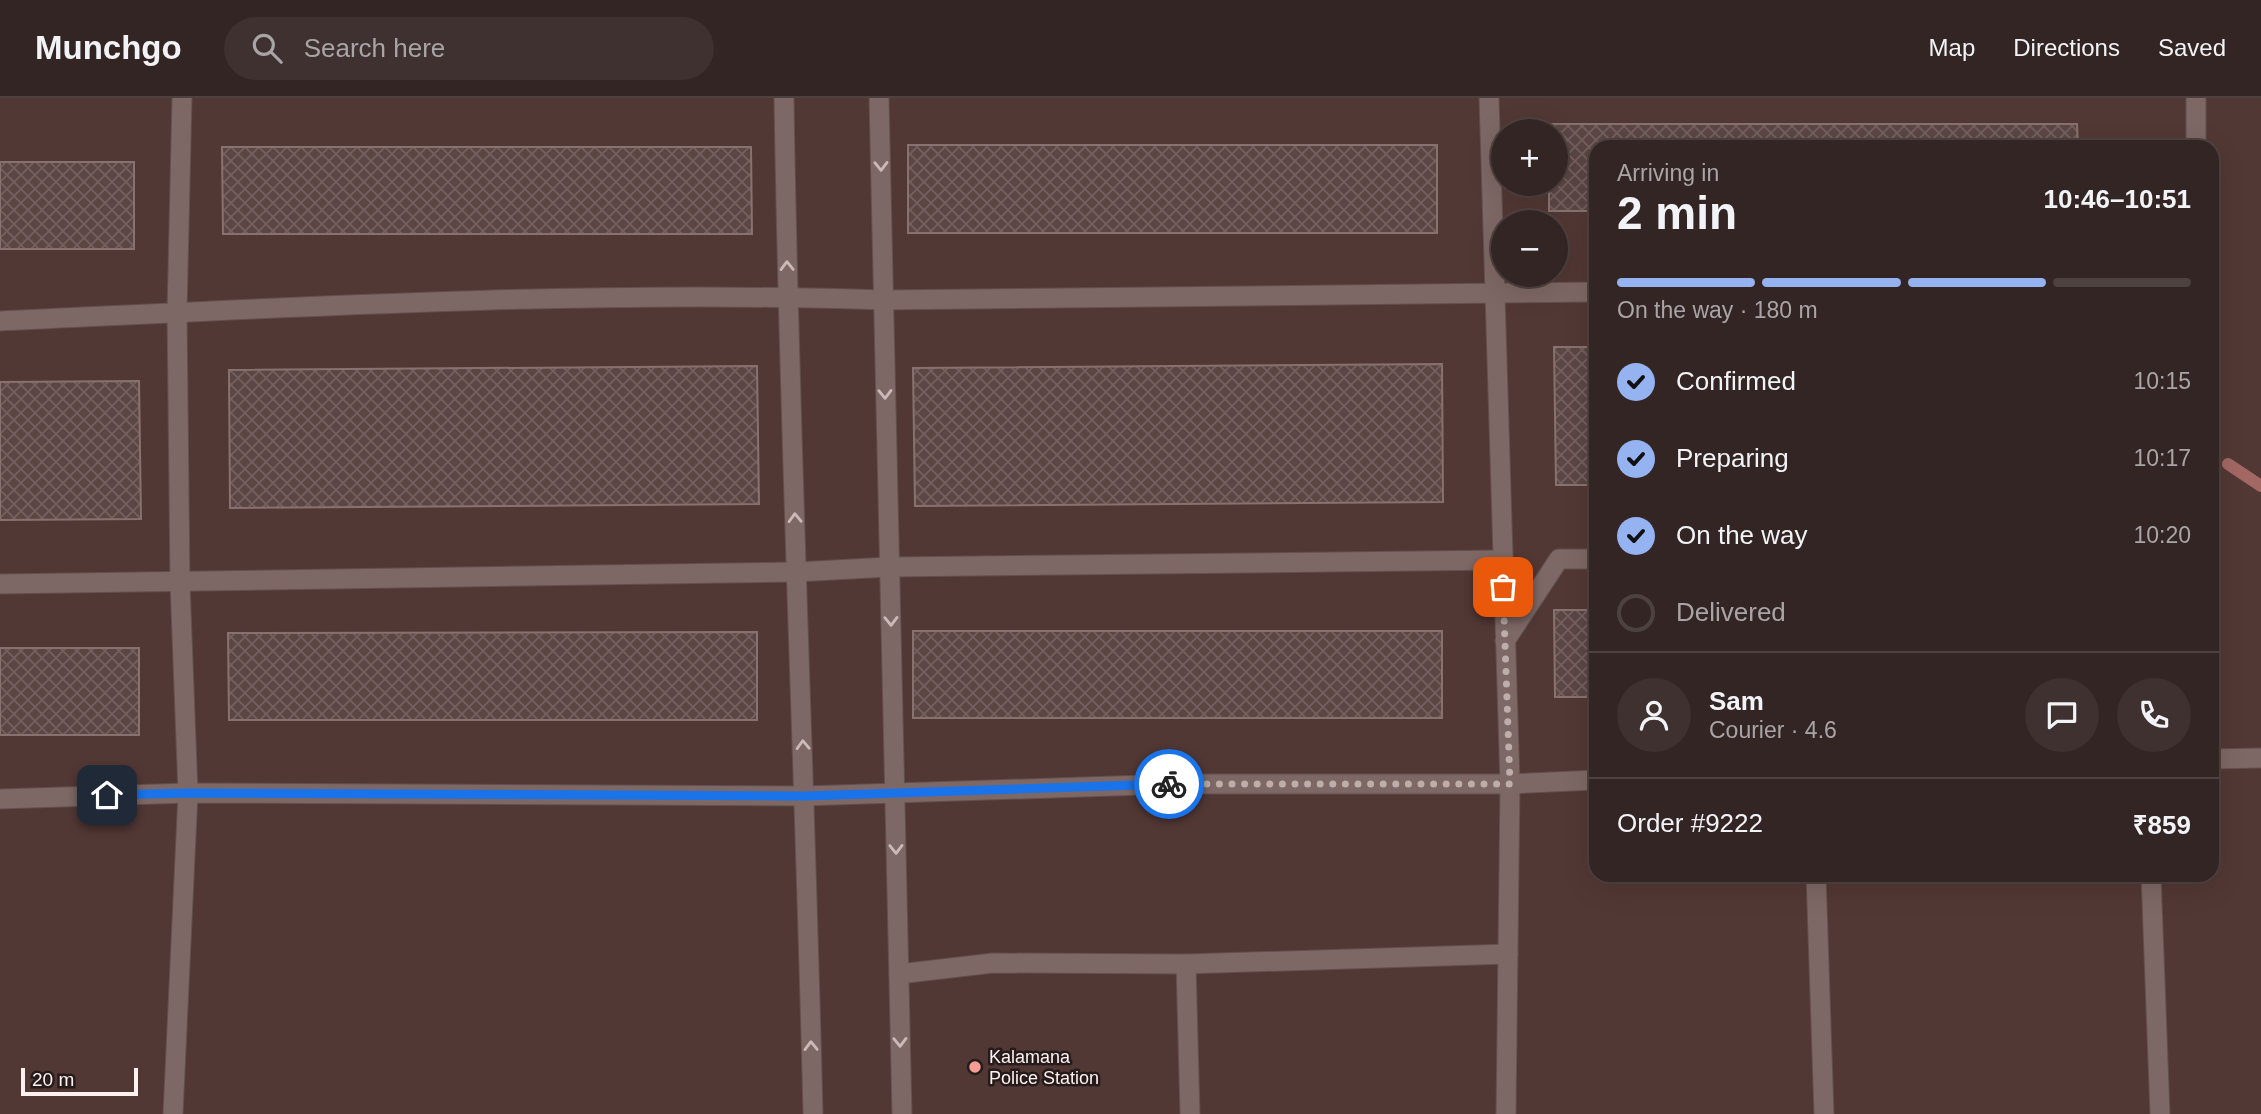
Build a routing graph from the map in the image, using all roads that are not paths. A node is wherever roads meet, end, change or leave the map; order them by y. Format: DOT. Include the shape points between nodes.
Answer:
graph roads {
  1 [pos="182,98"];
  2 [pos="785,98"];
  3 [pos="879,98"];
  4 [pos="1489,98"];
  5 [pos="2196,98"];
  6 [pos="2196,140"];
  7 [pos="1589,292"];
  8 [pos="1495,295"];
  9 [pos="787,297"];
  10 [pos="883,300"];
  11 [pos="177,312"];
  12 [pos="0,321"];
  13 [pos="1589,558"];
  14 [pos="1502,560"];
  15 [pos="889,567"];
  16 [pos="797,572"];
  17 [pos="180,583"];
  18 [pos="0,584"];
  19 [pos="1505,641"];
  20 [pos="2261,758"];
  21 [pos="2219,759"];
  22 [pos="1589,780"];
  23 [pos="1510,784"];
  24 [pos="188,793"];
  25 [pos="895,793"];
  26 [pos="805,796"];
  27 [pos="0,799"];
  28 [pos="1816,882"];
  29 [pos="2151,882"];
  30 [pos="1508,954"];
  31 [pos="1186,964"];
  32 [pos="899,974"];
  33 [pos="173,1114"];
  34 [pos="813,1114"];
  35 [pos="902,1114"];
  36 [pos="1190,1114"];
  37 [pos="1506,1114"];
  38 [pos="1824,1114"];
  39 [pos="2160,1114"];
  1 -- 11 [label="lane"];
  9 -- 2 [label="lane, one-way"];
  3 -- 10 [label="lane, one-way"];
  4 -- 8 [label="lane"];
  5 -- 6 [label="lane"];
  7 -- 8 [label="lane"];
  8 -- 10 [label="lane"];
  8 -- 14 [label="lane"];
  9 -- 10 [label="lane"];
  9 -- 11 [label="lane" via="472,299"];
  16 -- 9 [label="lane, one-way"];
  10 -- 15 [label="lane, one-way"];
  11 -- 12 [label="lane"];
  11 -- 17 [label="lane"];
  13 -- 19 [label="lane" via="1559,559"];
  14 -- 15 [label="lane"];
  14 -- 19 [label="lane"];
  15 -- 16 [label="lane"];
  15 -- 25 [label="lane, one-way"];
  16 -- 17 [label="lane"];
  26 -- 16 [label="lane, one-way"];
  17 -- 18 [label="lane"];
  17 -- 24 [label="lane"];
  19 -- 23 [label="lane"];
  20 -- 21 [label="lane"];
  22 -- 23 [label="lane"];
  23 -- 25 [label="lane" via="1174,784"];
  23 -- 30 [label="lane"];
  24 -- 26 [label="lane"];
  24 -- 27 [label="lane"];
  24 -- 33 [label="lane"];
  25 -- 26 [label="lane"];
  25 -- 32 [label="lane, one-way"];
  34 -- 26 [label="lane, one-way"];
  28 -- 38 [label="lane"];
  29 -- 39 [label="lane"];
  30 -- 31 [label="lane"];
  30 -- 37 [label="lane"];
  31 -- 32 [label="lane" via="993,963"];
  31 -- 36 [label="lane"];
  32 -- 35 [label="lane, one-way"];
}
